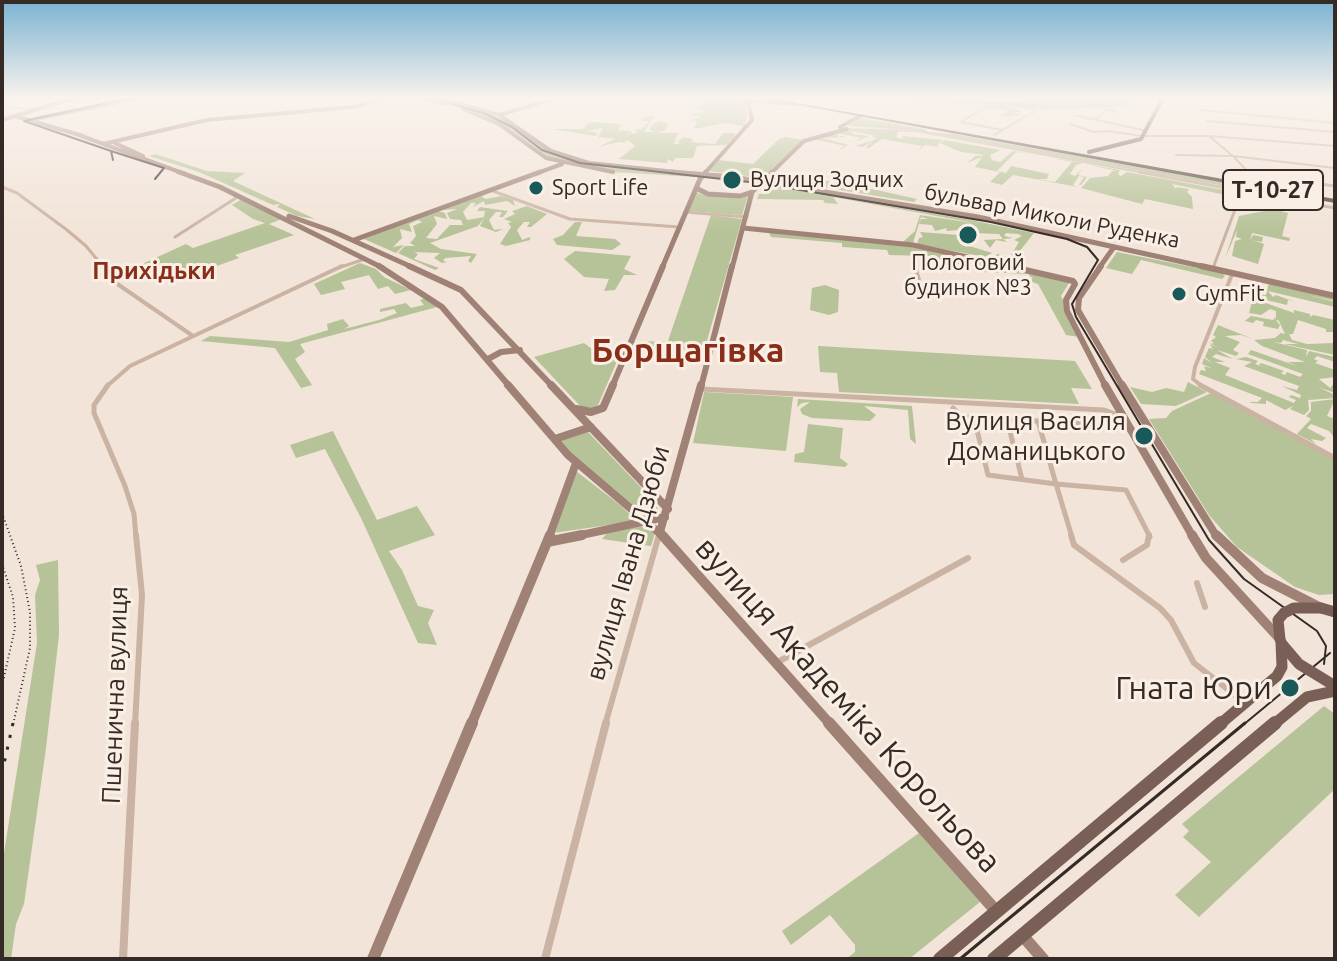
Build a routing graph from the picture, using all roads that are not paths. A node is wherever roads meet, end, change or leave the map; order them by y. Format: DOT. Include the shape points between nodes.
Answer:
graph roads {
  1 [pos="99,143"];
  2 [pos="114,143"];
  3 [pos="523,143"];
  4 [pos="538,143"];
  5 [pos="732,143"];
  6 [pos="802,143"];
  7 [pos="979,143"];
  8 [pos="1016,143"];
  9 [pos="1038,143"];
  10 [pos="1132,143"];
  11 [pos="1217,143"];
  12 [pos="1298,143"];
  13 [pos="1335,146"];
  14 [pos="1106,150"];
  15 [pos="1089,152"];
  16 [pos="1176,155"];
  17 [pos="1233,156"];
  18 [pos="141,157"];
  19 [pos="1116,157"];
  20 [pos="562,164"];
  21 [pos="1333,169"];
  22 [pos="702,176"];
  23 [pos="1214,177"];
  24 [pos="760,181"];
  25 [pos="1257,181"];
  26 [pos="1297,181"];
  27 [pos="1335,186"];
  28 [pos="2,187"];
  29 [pos="696,188"];
  30 [pos="489,190"];
  31 [pos="1242,191"];
  32 [pos="752,192"];
  33 [pos="239,196"];
  34 [pos="1335,198"];
  35 [pos="1335,208"];
  36 [pos="685,212"];
  37 [pos="747,217"];
  38 [pos="679,227"];
  39 [pos="743,228"];
  40 [pos="332,231"];
  41 [pos="315,236"];
  42 [pos="175,237"];
  43 [pos="353,240"];
  44 [pos="1114,247"];
  45 [pos="354,258"];
  46 [pos="914,262"];
  47 [pos="405,263"];
  48 [pos="1213,268"];
  49 [pos="386,270"];
  50 [pos="1233,272"];
  51 [pos="1335,296"];
  52 [pos="924,297"];
  53 [pos="194,336"];
  54 [pos="520,350"];
  55 [pos="488,359"];
  56 [pos="699,389"];
  57 [pos="1117,406"];
  58 [pos="953,408"];
  59 [pos="575,409"];
  60 [pos="1104,410"];
  61 [pos="1121,416"];
  62 [pos="974,418"];
  63 [pos="1007,420"];
  64 [pos="1038,421"];
  65 [pos="1092,424"];
  66 [pos="591,427"];
  67 [pos="555,439"];
  68 [pos="1335,458"];
  69 [pos="576,463"];
  70 [pos="1022,479"];
  71 [pos="1056,484"];
  72 [pos="667,513"];
  73 [pos="649,523"];
  74 [pos="660,532"];
  75 [pos="547,542"];
  76 [pos="968,558"];
  77 [pos="1123,560"];
  78 [pos="1197,583"];
  79 [pos="1205,607"];
  80 [pos="1330,610"];
  81 [pos="1281,642"];
  82 [pos="776,663"];
  83 [pos="1335,688"];
  84 [pos="1246,703"];
  85 [pos="998,913"];
  86 [pos="1022,935"];
  87 [pos="123,959"];
  88 [pos="373,959"];
  89 [pos="545,959"];
  90 [pos="940,959"];
  91 [pos="994,959"];
  92 [pos="1043,959"];
  1 -- 2 [label="main road"];
  1 -- 2 [label="main road"];
  1 -- 18 [label="main road"];
  2 -- 18 [label="main road"];
  3 -- 20 [label="main road"];
  4 -- 22 [label="main road" via="576,160"];
  5 -- 22 [label="main road"];
  6 -- 24 [label="main road"];
  7 -- 31 [label="street"];
  8 -- 23 [label="highway, Т-10-27"];
  9 -- 15 [label="highway, Т-10-27"];
  10 -- 14 [label="main road"];
  11 -- 17 [label="street"];
  12 -- 13 [label="street"];
  14 -- 15 [label="main road"];
  14 -- 19 [label="main road"];
  15 -- 19 [label="highway, Т-10-27"];
  16 -- 17 [label="street"];
  17 -- 21 [label="street"];
  17 -- 25 [label="street"];
  18 -- 33 [label="main road, вулиця Академіка Корольова"];
  18 -- 40 [label="main road"];
  19 -- 23 [label="highway, Т-10-27"];
  20 -- 22 [label="main road"];
  20 -- 30 [label="main road"];
  22 -- 24 [label="main road, бульвар Миколи Руденка"];
  22 -- 29 [label="main road"];
  23 -- 25 [label="highway, Т-10-27"];
  23 -- 34 [label="highway, Т-10-27"];
  24 -- 32 [label="main road, вулиця Івана Дзюби"];
  24 -- 44 [label="main road, бульвар Миколи Руденка" via="978,217"];
  25 -- 34 [label="highway, Т-10-27"];
  26 -- 27 [label="street"];
  28 -- 53 [label="street" via="86,246 116,283"];
  29 -- 32 [label="main road" via="724,195"];
  29 -- 36 [label="main road"];
  30 -- 38 [label="street" via="570,219"];
  30 -- 43 [label="main road"];
  31 -- 35 [label="street"];
  31 -- 48 [label="street"];
  32 -- 37 [label="main road, вулиця Івана Дзюби"];
  33 -- 41 [label="main road, вулиця Академіка Корольова"];
  33 -- 42 [label="street"];
  36 -- 37 [label="street"];
  36 -- 38 [label="main road"];
  37 -- 39 [label="main road, вулиця Івана Дзюби"];
  38 -- 59 [label="main road" via="603,408"];
  39 -- 56 [label="main road, вулиця Івана Дзюби"];
  39 -- 57 [label="main road" via="852,237 990,260 1072,281 1067,311"];
  40 -- 41 [label="main road"];
  40 -- 43 [label="main road"];
  41 -- 45 [label="main road, вулиця Академіка Корольова"];
  43 -- 47 [label="main road"];
  44 -- 48 [label="main road, бульвар Миколи Руденка"];
  44 -- 80 [label="main road" via="1080,295 1079,314 1217,537 1262,578"];
  45 -- 49 [label="main road, вулиця Академіка Корольова"];
  45 -- 53 [label="street, Пшенична вулиця"];
  46 -- 52 [label="street"];
  47 -- 49 [label="main road" via="401,270"];
  47 -- 54 [label="main road" via="461,290"];
  48 -- 50 [label="main road, бульвар Миколи Руденка"];
  49 -- 55 [label="main road, вулиця Академіка Корольова" via="442,307"];
  50 -- 51 [label="main road, бульвар Миколи Руденка"];
  50 -- 68 [label="street" via="1193,379"];
  53 -- 87 [label="street, Пшенична вулиця" via="121,372 94,405 134,514 142,595"];
  54 -- 55 [label="main road"];
  54 -- 59 [label="main road"];
  55 -- 67 [label="main road, вулиця Академіка Корольова"];
  56 -- 60 [label="street"];
  56 -- 72 [label="main road, вулиця Івана Дзюби"];
  57 -- 60 [label="street"];
  57 -- 61 [label="main road"];
  58 -- 62 [label="street" via="959,416"];
  59 -- 66 [label="main road"];
  60 -- 61 [label="street"];
  61 -- 81 [label="main road" via="1206,558"];
  62 -- 63 [label="street"];
  62 -- 70 [label="street" via="988,475"];
  63 -- 64 [label="street"];
  63 -- 70 [label="street"];
  64 -- 65 [label="street"];
  64 -- 71 [label="street"];
  66 -- 67 [label="main road"];
  66 -- 72 [label="main road"];
  67 -- 69 [label="main road, вулиця Академіка Корольова"];
  69 -- 73 [label="main road, вулиця Академіка Корольова"];
  69 -- 75 [label="main road"];
  70 -- 71 [label="street"];
  71 -- 77 [label="street" via="1126,490 1150,542"];
  71 -- 84 [label="street" via="1074,545 1160,608 1194,663"];
  72 -- 73 [label="main road"];
  72 -- 74 [label="main road, вулиця Івана Дзюби"];
  73 -- 74 [label="main road, вулиця Академіка Корольова"];
  73 -- 75 [label="main road"];
  74 -- 82 [label="main road, вулиця Академіка Корольова"];
  74 -- 89 [label="street, вулиця Івана Дзюби"];
  75 -- 88 [label="main road"];
  76 -- 82 [label="street"];
  78 -- 79 [label="street"];
  80 -- 81 [label="main road, bridge" via="1294,608 1284,613 1277,629"];
  81 -- 83 [label="main road, bridge" via="1299,664"];
  81 -- 84 [label="main road" via="1277,676"];
  82 -- 85 [label="main road, вулиця Академіка Корольова"];
  83 -- 86 [label="main road" via="1307,697"];
  84 -- 85 [label="main road"];
  85 -- 90 [label="main road"];
  86 -- 91 [label="main road"];
  86 -- 92 [label="main road"];
}
